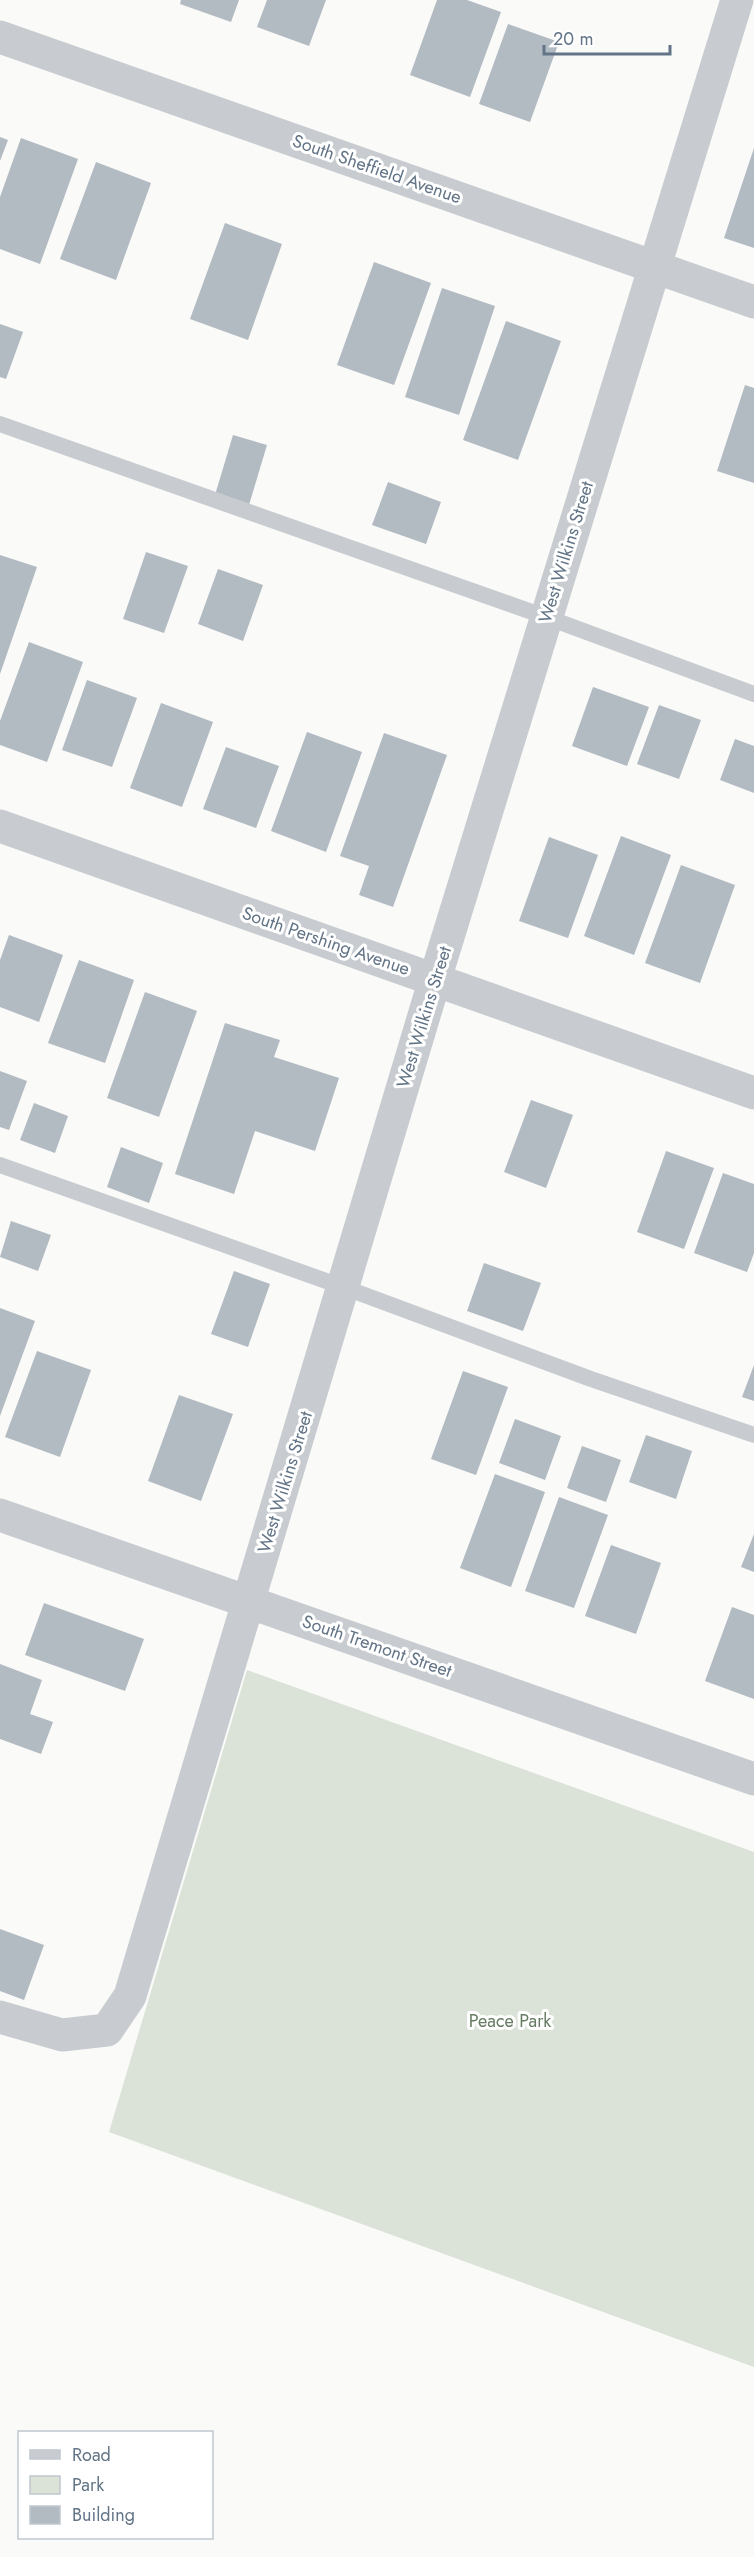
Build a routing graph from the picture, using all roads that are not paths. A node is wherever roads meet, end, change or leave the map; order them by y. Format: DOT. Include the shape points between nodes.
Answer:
graph roads {
  1 [pos="737,0"];
  2 [pos="0,37"];
  3 [pos="654,266"];
  4 [pos="754,302"];
  5 [pos="0,424"];
  6 [pos="546,617"];
  7 [pos="754,694"];
  8 [pos="0,826"];
  9 [pos="435,979"];
  10 [pos="754,1093"];
  11 [pos="0,1165"];
  12 [pos="343,1287"];
  13 [pos="754,1435"];
  14 [pos="0,1515"];
  15 [pos="250,1602"];
  16 [pos="754,1779"];
  17 [pos="0,2017"];
  1 -- 3 [label="street, West Wilkins Street"];
  2 -- 3 [label="street, South Sheffield Avenue"];
  3 -- 4 [label="street, South Sheffield Avenue"];
  3 -- 6 [label="street, West Wilkins Street"];
  5 -- 6 [label="lane"];
  6 -- 7 [label="lane"];
  6 -- 9 [label="street, West Wilkins Street"];
  8 -- 9 [label="street, South Pershing Avenue"];
  9 -- 10 [label="street, South Pershing Avenue"];
  9 -- 12 [label="street, West Wilkins Street"];
  11 -- 12 [label="lane"];
  12 -- 13 [label="lane"];
  12 -- 15 [label="street, West Wilkins Street"];
  14 -- 15 [label="street, South Tremont Street"];
  15 -- 16 [label="street, South Tremont Street"];
  15 -- 17 [label="street, West Wilkins Street" via="130,1996 107,2030 62,2035"];
}
